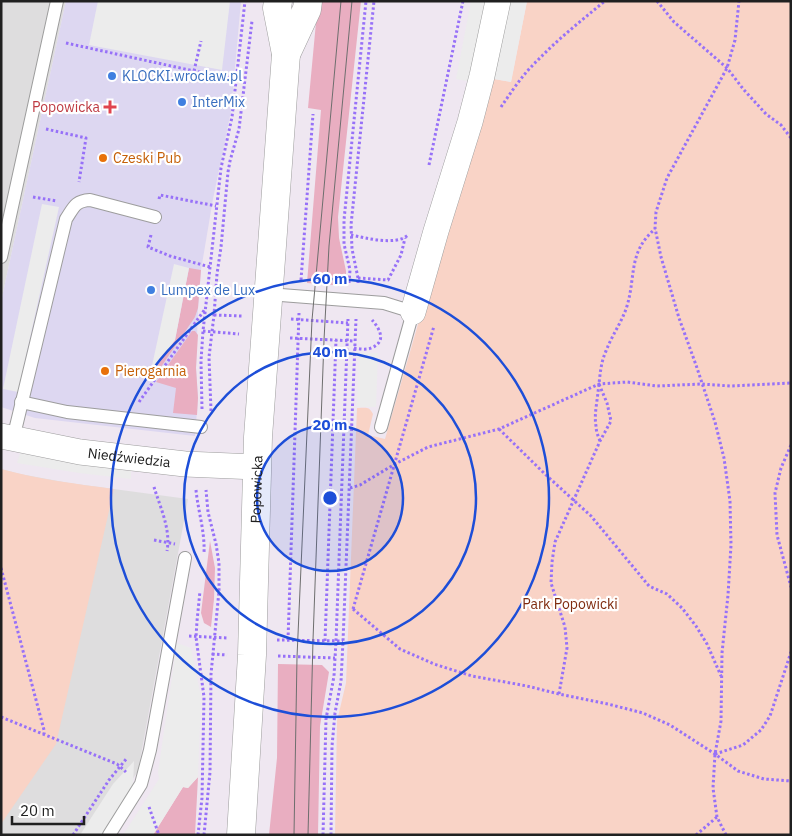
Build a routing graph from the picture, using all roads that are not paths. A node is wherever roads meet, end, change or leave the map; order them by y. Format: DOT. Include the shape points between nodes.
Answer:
graph roads {
  1 [pos="57,1"];
  2 [pos="278,1"];
  3 [pos="308,1"];
  4 [pos="498,1"];
  5 [pos="286,54"];
  6 [pos="155,216"];
  7 [pos="1,257"];
  8 [pos="268,294"];
  9 [pos="424,317"];
  10 [pos="21,402"];
  11 [pos="201,427"];
  12 [pos="381,428"];
  13 [pos="7,438"];
  14 [pos="257,467"];
  15 [pos="185,558"];
  16 [pos="108,835"];
  17 [pos="241,835"];
  1 -- 7 [label="lane"];
  2 -- 5 [label="street, Popowicka"];
  3 -- 5 [label="street, Popowicka"];
  4 -- 9 [label="street" via="470,122 436,231"];
  5 -- 8 [label="street, Popowicka"];
  6 -- 10 [label="lane" via="90,200 75,205 66,219"];
  8 -- 9 [label="lane" via="354,304 384,303"];
  8 -- 14 [label="street, Popowicka"];
  9 -- 12 [label="lane"];
  10 -- 11 [label="lane" via="67,412"];
  10 -- 13 [label="lane"];
  13 -- 14 [label="street, Niedźwiedzia" via="80,452 171,463 202,475"];
  14 -- 17 [label="street, Popowicka" via="251,692"];
  15 -- 16 [label="lane" via="141,784"];
}
